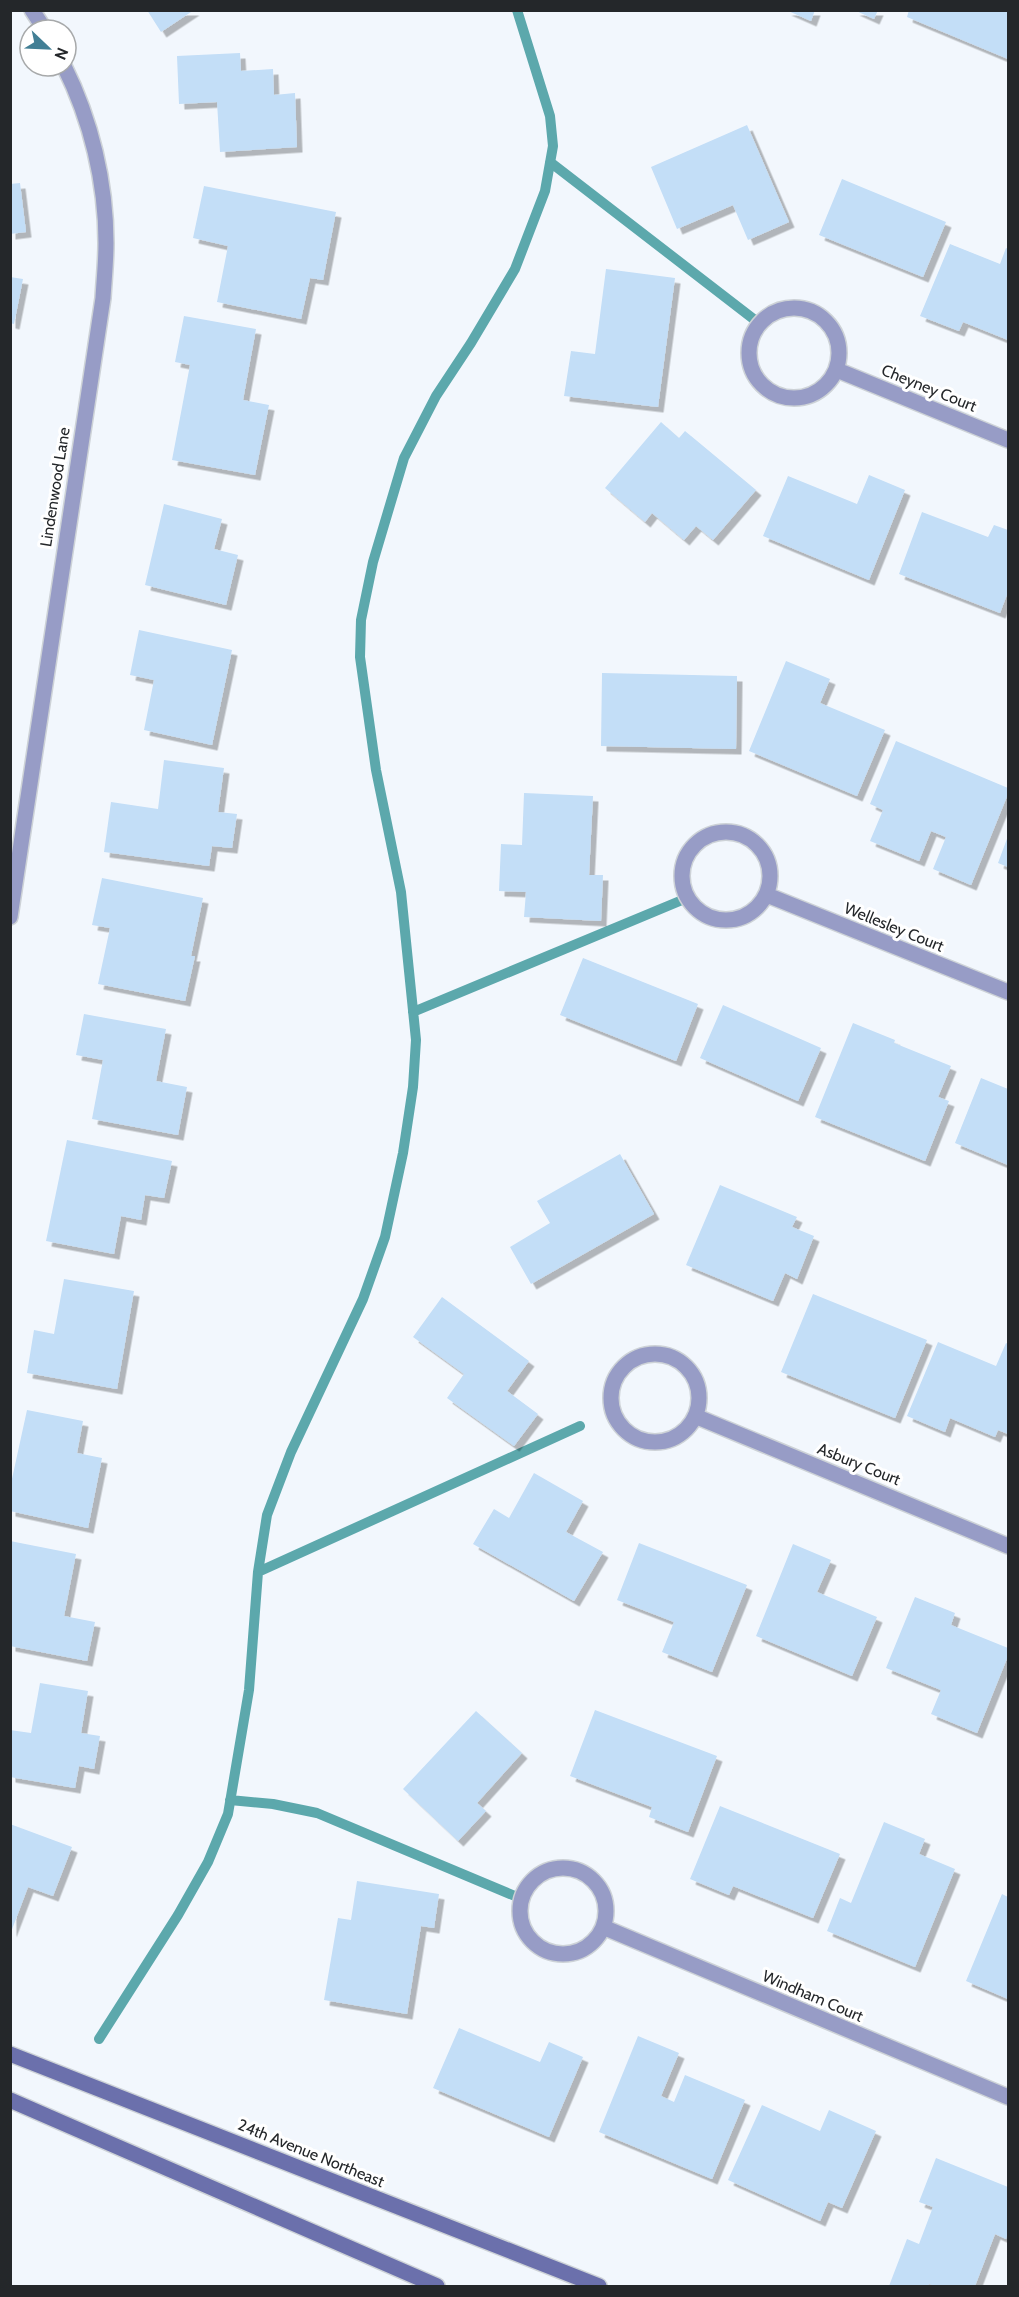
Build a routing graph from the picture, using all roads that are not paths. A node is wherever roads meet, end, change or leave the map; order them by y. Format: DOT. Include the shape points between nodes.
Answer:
graph roads {
  1 [pos="70,78"];
  2 [pos="837,370"];
  3 [pos="1008,440"];
  4 [pos="767,895"];
  5 [pos="10,917"];
  6 [pos="1008,992"];
  7 [pos="695,1416"];
  8 [pos="1008,1546"];
  9 [pos="603,1927"];
  10 [pos="10,2054"];
  11 [pos="1008,2097"];
  12 [pos="10,2100"];
  13 [pos="437,2286"];
  14 [pos="599,2286"];
  1 -- 5 [label="street, Lindenwood Lane" via="99,167 106,243 103,287"];
  2 -- 2 [label="street" via="837,337 828,322 815,312 797,307 778,310 754,331 749,346 751,367 769,391 785,398 803,398 822,389"];
  2 -- 3 [label="street, Cheyney Court"];
  4 -- 4 [label="street" via="771,875 768,861 758,844 741,834 716,833 696,843 687,855 682,870 687,898 696,909 716,920 750,914"];
  4 -- 6 [label="street, Wellesley Court"];
  7 -- 7 [label="street" via="699,1391 691,1373 677,1359 662,1354 637,1358 615,1378 611,1392 613,1413 623,1429 642,1441 657,1443 675,1437"];
  7 -- 8 [label="street, Asbury Court"];
  9 -- 9 [label="street" via="604,1898 590,1877 577,1870 550,1870 531,1882 522,1899 523,1928 532,1942 551,1953 583,1950"];
  9 -- 11 [label="street, Windham Court"];
  10 -- 14 [label="street, 24th Avenue Northeast"];
  12 -- 13 [label="street"];
}
